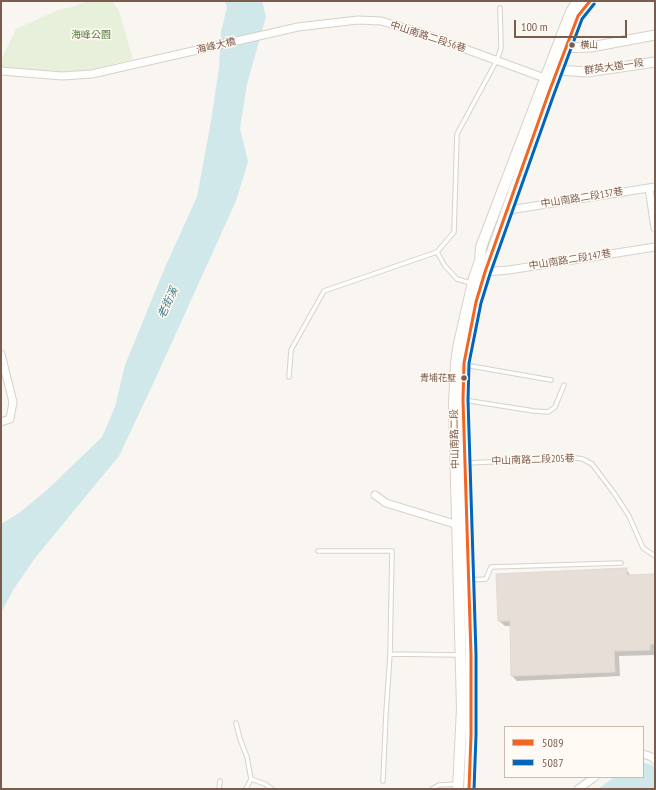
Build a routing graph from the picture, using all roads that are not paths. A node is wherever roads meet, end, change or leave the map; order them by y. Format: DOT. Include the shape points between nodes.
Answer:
graph roads {
  1 [pos="578,1"];
  2 [pos="590,1"];
  3 [pos="500,8"];
  4 [pos="575,14"];
  5 [pos="298,27"];
  6 [pos="655,35"];
  7 [pos="562,47"];
  8 [pos="497,60"];
  9 [pos="655,62"];
  10 [pos="1,71"];
  11 [pos="551,76"];
  12 [pos="652,187"];
  13 [pos="508,210"];
  14 [pos="655,228"];
  15 [pos="655,247"];
  16 [pos="437,252"];
  17 [pos="485,272"];
  18 [pos="472,283"];
  19 [pos="1,354"];
  20 [pos="460,364"];
  21 [pos="289,377"];
  22 [pos="551,380"];
  23 [pos="564,385"];
  24 [pos="463,400"];
  25 [pos="1,422"];
  26 [pos="461,463"];
  27 [pos="375,495"];
  28 [pos="458,525"];
  29 [pos="318,551"];
  30 [pos="655,556"];
  31 [pos="621,563"];
  32 [pos="464,581"];
  33 [pos="390,654"];
  34 [pos="462,655"];
  35 [pos="236,722"];
  36 [pos="644,754"];
  37 [pos="655,760"];
  38 [pos="594,778"];
  39 [pos="251,779"];
  40 [pos="220,781"];
  41 [pos="384,781"];
  42 [pos="458,786"];
  43 [pos="469,786"];
  44 [pos="219,789"];
  45 [pos="246,789"];
  46 [pos="272,789"];
  47 [pos="432,789"];
  48 [pos="578,789"];
  1 -- 4 [label="main road"];
  2 -- 4 [label="main road"];
  3 -- 8 [label="lane" via="501,48"];
  4 -- 7 [label="main road, 中山南路二段"];
  5 -- 8 [label="street, 中山南路二段56巷" via="358,20 380,21"];
  5 -- 10 [label="street, 海峰大橋" via="92,74 62,76"];
  6 -- 7 [label="street" via="591,46"];
  7 -- 11 [label="main road, 中山南路二段"];
  8 -- 11 [label="street, 中山南路二段56巷"];
  8 -- 16 [label="lane" via="457,134 454,232"];
  9 -- 11 [label="street, 群英大道一段"];
  11 -- 13 [label="main road, 中山南路二段"];
  11 -- 18 [label="main road, 中山南路二段" via="481,247 480,261"];
  12 -- 13 [label="street, 中山南路二段137巷"];
  12 -- 14 [label="street"];
  13 -- 17 [label="main road, 中山南路二段"];
  15 -- 17 [label="street, 中山南路二段147巷"];
  16 -- 18 [label="lane" via="457,279"];
  16 -- 21 [label="lane" via="324,291 291,350"];
  17 -- 20 [label="main road, 中山南路二段"];
  18 -- 20 [label="main road, 中山南路二段"];
  19 -- 25 [label="street" via="14,402 10,419"];
  20 -- 22 [label="lane"];
  20 -- 24 [label="main road, 中山南路二段"];
  20 -- 26 [label="main road, 中山南路二段" via="454,405"];
  23 -- 24 [label="lane" via="555,407 548,412"];
  24 -- 26 [label="main road, 中山南路二段"];
  26 -- 28 [label="main road, 中山南路二段"];
  26 -- 30 [label="lane, 中山南路二段205巷" via="583,459 592,464 630,516 643,548"];
  26 -- 32 [label="main road, 中山南路二段"];
  27 -- 28 [label="street" via="386,503"];
  28 -- 32 [label="main road, 中山南路二段"];
  29 -- 33 [label="lane" via="392,551"];
  31 -- 32 [label="lane" via="491,567 486,580"];
  32 -- 34 [label="main road, 中山南路二段"];
  32 -- 43 [label="main road, 中山南路二段" via="471,663"];
  33 -- 34 [label="lane"];
  33 -- 41 [label="lane"];
  34 -- 42 [label="main road, 中山南路二段"];
  35 -- 39 [label="lane"];
  36 -- 37 [label="street"];
  38 -- 48 [label="street"];
  39 -- 45 [label="lane"];
  39 -- 46 [label="lane"];
  40 -- 44 [label="lane"];
  42 -- 43 [label="lane"];
  42 -- 47 [label="lane" via="439,785"];
}
